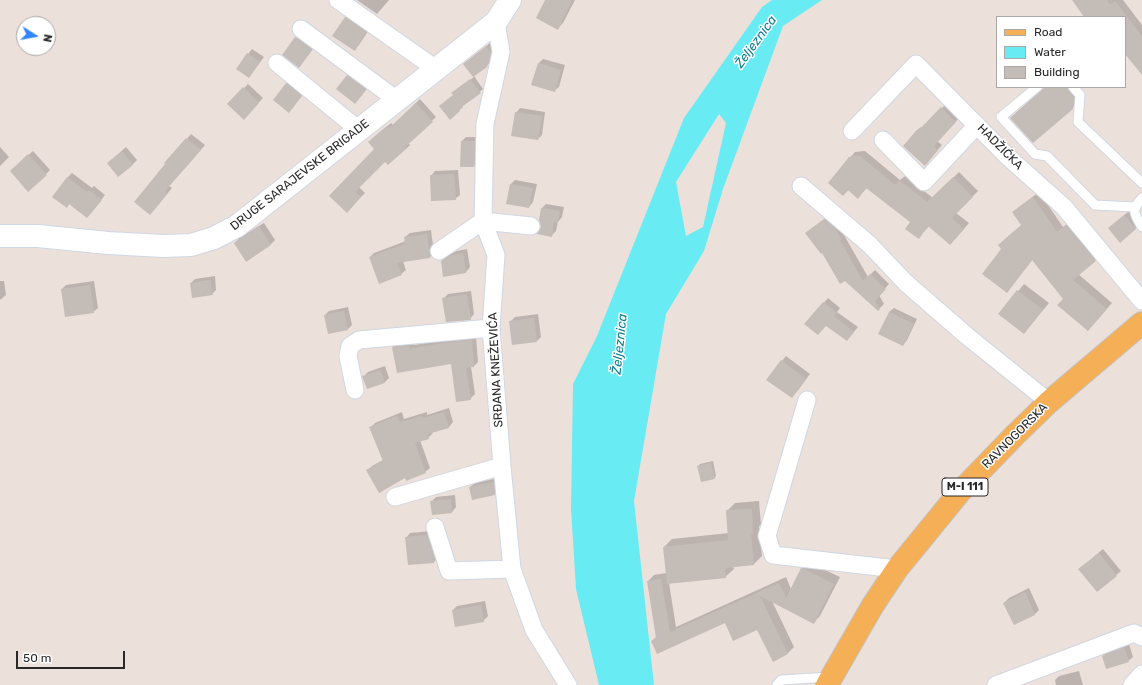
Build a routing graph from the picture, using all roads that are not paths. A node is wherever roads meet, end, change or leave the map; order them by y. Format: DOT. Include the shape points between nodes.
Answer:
graph roads {
  1 [pos="338,0"];
  2 [pos="510,0"];
  3 [pos="496,22"];
  4 [pos="301,29"];
  5 [pos="277,63"];
  6 [pos="436,69"];
  7 [pos="1036,88"];
  8 [pos="1074,88"];
  9 [pos="397,100"];
  10 [pos="977,125"];
  11 [pos="359,130"];
  12 [pos="852,130"];
  13 [pos="884,140"];
  14 [pos="1142,183"];
  15 [pos="800,186"];
  16 [pos="1142,198"];
  17 [pos="1135,207"];
  18 [pos="483,221"];
  19 [pos="531,226"];
  20 [pos="1142,227"];
  21 [pos="0,236"];
  22 [pos="439,252"];
  23 [pos="1142,301"];
  24 [pos="1142,323"];
  25 [pos="491,328"];
  26 [pos="355,390"];
  27 [pos="807,400"];
  28 [pos="1049,402"];
  29 [pos="502,466"];
  30 [pos="395,497"];
  31 [pos="436,527"];
  32 [pos="512,569"];
  33 [pos="897,569"];
  34 [pos="1142,637"];
  35 [pos="1142,674"];
  36 [pos="829,681"];
  37 [pos="568,685"];
  38 [pos="777,685"];
  39 [pos="996,685"];
  40 [pos="1132,685"];
  1 -- 6 [label="street"];
  2 -- 3 [label="main road, DRUGE SARAJEVSKE BRIGADE"];
  3 -- 6 [label="main road, DRUGE SARAJEVSKE BRIGADE"];
  3 -- 18 [label="street, SRĐANA KNEŽEVIĆA" via="501,52 485,124"];
  4 -- 9 [label="street"];
  5 -- 11 [label="street"];
  6 -- 9 [label="main road, DRUGE SARAJEVSKE BRIGADE"];
  7 -- 17 [label="lane" via="1001,117 1035,154 1047,156 1095,205"];
  8 -- 14 [label="lane" via="1080,95 1078,122"];
  9 -- 11 [label="main road, DRUGE SARAJEVSKE BRIGADE"];
  10 -- 12 [label="street, HADŽIĆKA" via="916,64"];
  10 -- 13 [label="street" via="924,182"];
  10 -- 23 [label="street, HADŽIĆKA" via="1008,157 1064,207"];
  11 -- 21 [label="main road, DRUGE SARAJEVSKE BRIGADE" via="237,226 214,238 192,245 163,246 38,236"];
  15 -- 28 [label="street" via="870,245 906,283 967,336"];
  16 -- 17 [label="lane"];
  17 -- 20 [label="lane" via="1134,213"];
  18 -- 19 [label="street"];
  18 -- 22 [label="street"];
  18 -- 25 [label="street, SRĐANA KNEŽEVIĆA" via="496,255"];
  24 -- 28 [label="main road, RAVNOGORSKA / M-I 111"];
  25 -- 26 [label="street" via="359,340 350,346 348,356"];
  25 -- 29 [label="street, SRĐANA KNEŽEVIĆA"];
  27 -- 33 [label="street" via="767,536 773,556"];
  28 -- 33 [label="main road, RAVNOGORSKA / M-I 111" via="959,493"];
  29 -- 30 [label="street"];
  29 -- 32 [label="street, SRĐANA KNEŽEVIĆA"];
  31 -- 32 [label="street" via="449,571"];
  32 -- 37 [label="street, SRĐANA KNEŽEVIĆA" via="534,630"];
  33 -- 36 [label="main road, RAVNOGORSKA / M-I 111"];
  34 -- 39 [label="street" via="1134,634"];
  35 -- 40 [label="street"];
  36 -- 38 [label="lane" via="781,680"];
}
